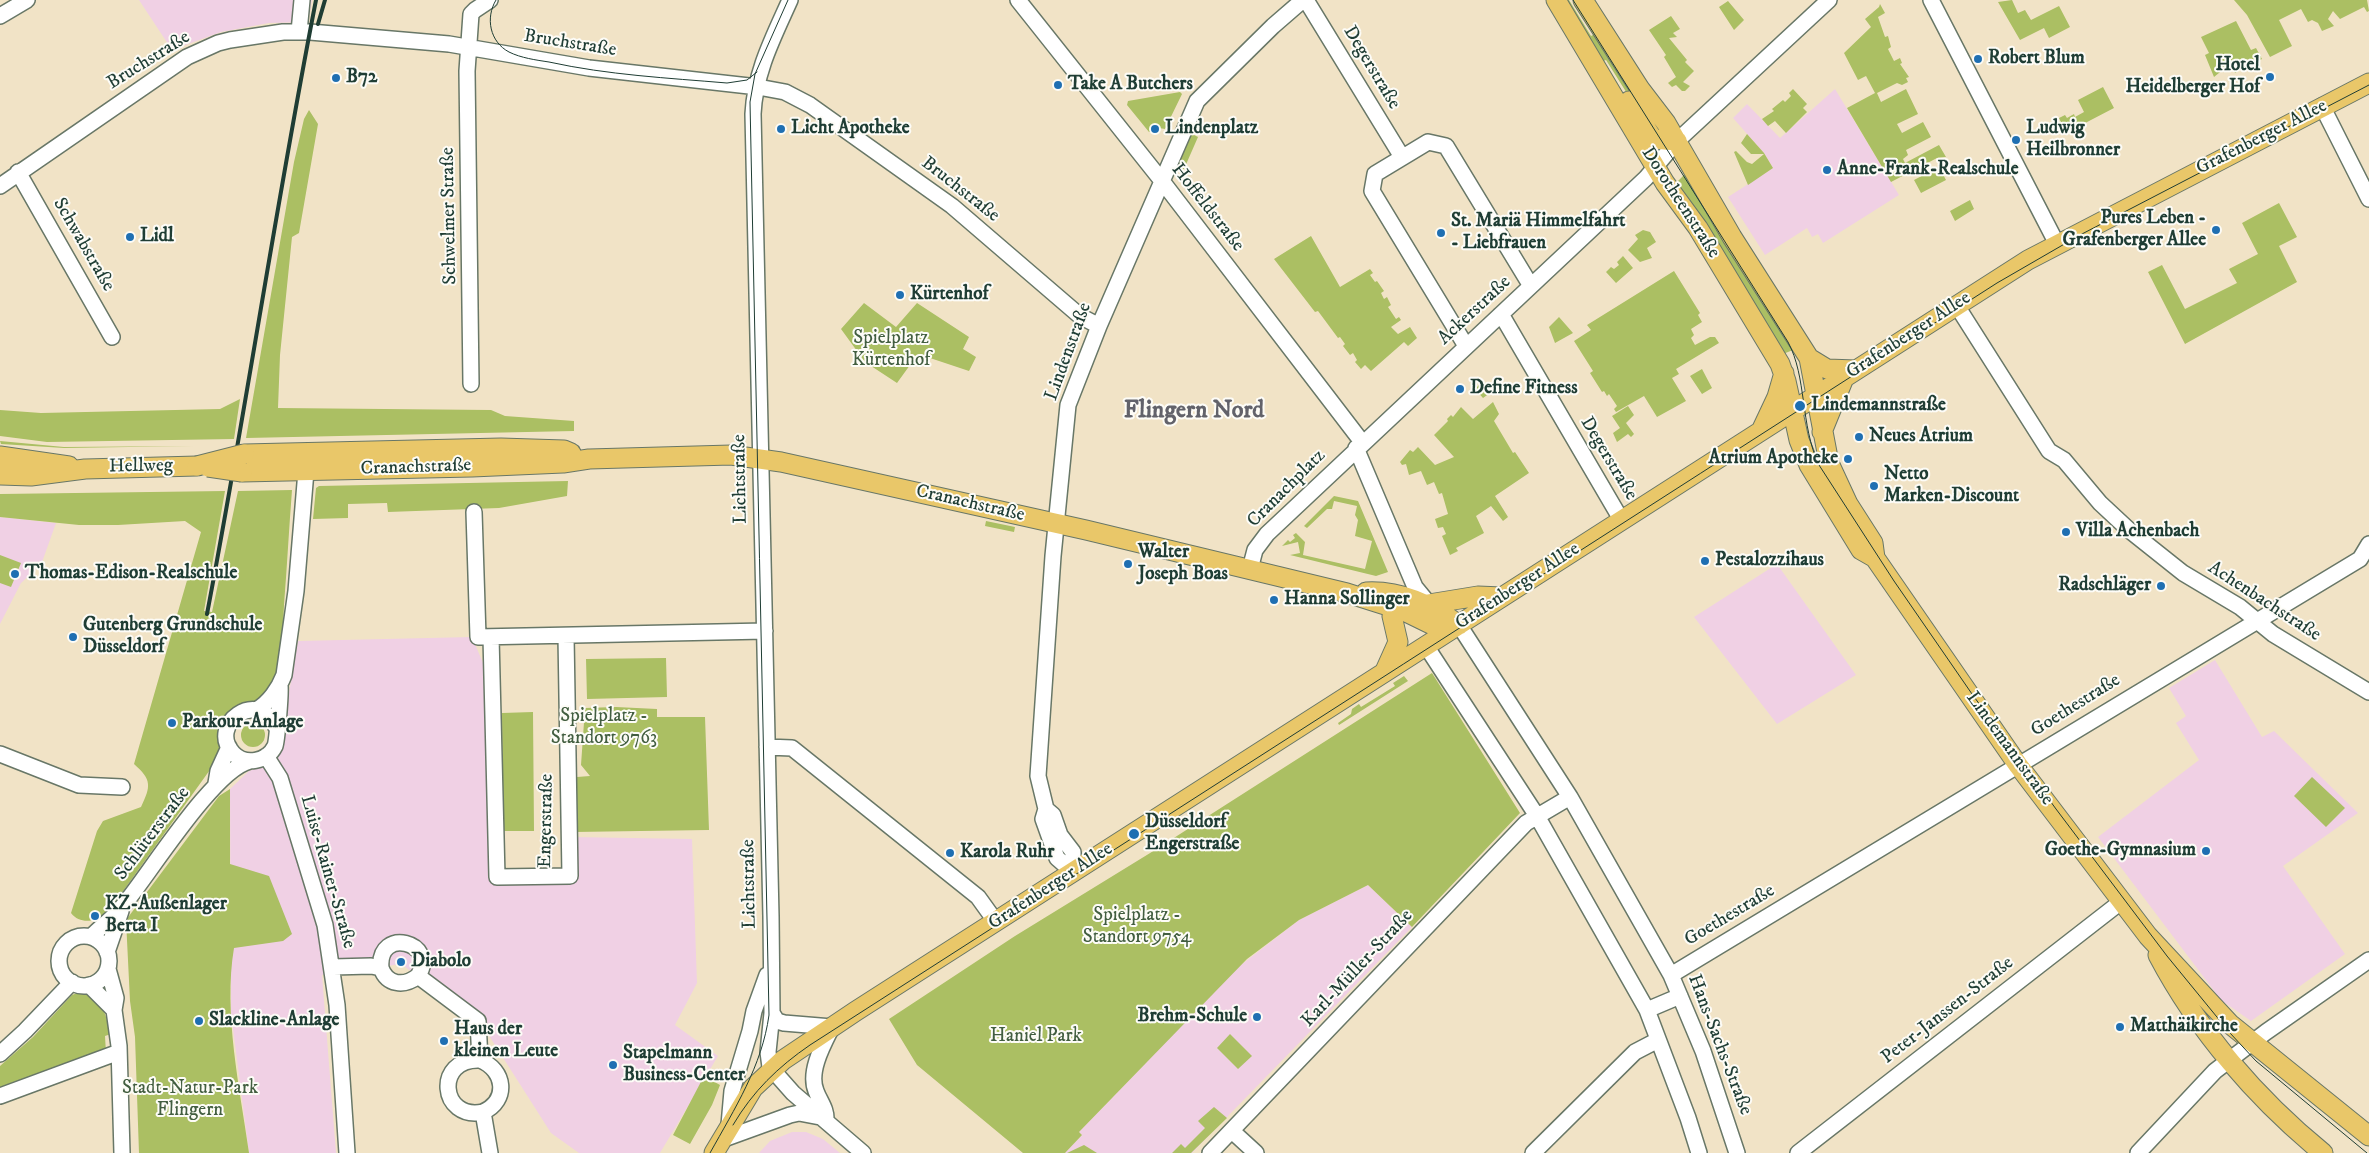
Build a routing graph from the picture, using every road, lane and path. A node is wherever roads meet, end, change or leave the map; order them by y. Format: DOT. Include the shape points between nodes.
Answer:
graph roads {
  1 [pos="27,0"];
  2 [pos="302,0"];
  3 [pos="490,0"];
  4 [pos="790,0"];
  5 [pos="1018,0"];
  6 [pos="1305,0"];
  7 [pos="1556,0"];
  8 [pos="1573,0"];
  9 [pos="1583,0"];
  10 [pos="1829,0"];
  11 [pos="1931,0"];
  12 [pos="0,16"];
  13 [pos="1595,19"];
  14 [pos="299,32"];
  15 [pos="468,48"];
  16 [pos="1596,65"];
  17 [pos="2369,83"];
  18 [pos="755,86"];
  19 [pos="2322,106"];
  20 [pos="1677,141"];
  21 [pos="1402,157"];
  22 [pos="1654,166"];
  23 [pos="18,172"];
  24 [pos="1162,181"];
  25 [pos="0,186"];
  26 [pos="2369,198"];
  27 [pos="2057,244"];
  28 [pos="1531,286"];
  29 [pos="1957,306"];
  30 [pos="1501,314"];
  31 [pos="1099,326"];
  32 [pos="112,337"];
  33 [pos="1466,346"];
  34 [pos="1809,358"];
  35 [pos="1784,372"];
  36 [pos="1850,374"];
  37 [pos="471,384"];
  38 [pos="1816,396"];
  39 [pos="1793,411"];
  40 [pos="1761,431"];
  41 [pos="1822,433"];
  42 [pos="1359,445"];
  43 [pos="0,456"];
  44 [pos="589,459"];
  45 [pos="761,459"];
  46 [pos="243,463"];
  47 [pos="294,464"];
  48 [pos="1809,465"];
  49 [pos="196,466"];
  50 [pos="85,469"];
  51 [pos="0,475"];
  52 [pos="474,512"];
  53 [pos="1622,521"];
  54 [pos="1056,524"];
  55 [pos="2369,544"];
  56 [pos="1875,558"];
  57 [pos="1250,569"];
  58 [pos="1346,593"];
  59 [pos="1502,597"];
  60 [pos="1429,604"];
  61 [pos="1385,610"];
  62 [pos="2256,620"];
  63 [pos="1453,628"];
  64 [pos="765,631"];
  65 [pos="566,636"];
  66 [pos="490,637"];
  67 [pos="1426,646"];
  68 [pos="1385,672"];
  69 [pos="280,686"];
  70 [pos="2369,692"];
  71 [pos="256,710"];
  72 [pos="276,727"];
  73 [pos="767,747"];
  74 [pos="229,748"];
  75 [pos="0,754"];
  76 [pos="266,756"];
  77 [pos="250,761"];
  78 [pos="2018,765"];
  79 [pos="216,783"];
  80 [pos="122,787"];
  81 [pos="1570,797"];
  82 [pos="1537,816"];
  83 [pos="1073,872"];
  84 [pos="2122,901"];
  85 [pos="121,909"];
  86 [pos="996,922"];
  87 [pos="92,936"];
  88 [pos="2148,936"];
  89 [pos="108,952"];
  90 [pos="2369,960"];
  91 [pos="770,964"];
  92 [pos="332,967"];
  93 [pos="381,968"];
  94 [pos="108,969"];
  95 [pos="1671,975"];
  96 [pos="418,976"];
  97 [pos="72,982"];
  98 [pos="89,985"];
  99 [pos="1680,996"];
  100 [pos="114,1010"];
  101 [pos="1647,1010"];
  102 [pos="772,1013"];
  103 [pos="832,1027"];
  104 [pos="1658,1040"];
  105 [pos="2252,1042"];
  106 [pos="120,1052"];
  107 [pos="0,1054"];
  108 [pos="480,1060"];
  109 [pos="2228,1060"];
  110 [pos="772,1070"];
  111 [pos="0,1096"];
  112 [pos="483,1112"];
  113 [pos="824,1119"];
  114 [pos="1232,1131"];
  115 [pos="2369,1136"];
  116 [pos="721,1139"];
  117 [pos="122,1153"];
  118 [pos="347,1153"];
  119 [pos="490,1153"];
  120 [pos="863,1153"];
  121 [pos="1210,1153"];
  122 [pos="1256,1153"];
  123 [pos="1533,1153"];
  124 [pos="1699,1153"];
  125 [pos="1737,1153"];
  126 [pos="1798,1153"];
  127 [pos="2138,1153"];
  128 [pos="2323,1153"];
  1 -- 12 [label="street"];
  2 -- 14 [label="street"];
  3 -- 15 [label="street, Schwelmer Straße" via="471,14"];
  4 -- 18 [label="street, Lichtstraße"];
  5 -- 24 [label="street, Hoffeldstraße"];
  6 -- 21 [label="street, Degerstraße"];
  6 -- 24 [label="street, Lindenstraße" via="1273,26 1201,96"];
  7 -- 16 [label="main road, Dorotheenstraße"];
  8 -- 13 [label="main road" via="1582,14"];
  9 -- 13 [label="main road, Dorotheenstraße"];
  10 -- 20 [label="street, Ackerstraße"];
  11 -- 27 [label="street"];
  13 -- 20 [label="main road, Dorotheenstraße"];
  14 -- 15 [label="street, Bruchstraße"];
  14 -- 23 [label="street, Bruchstraße" via="230,40 196,52"];
  15 -- 18 [label="street, Bruchstraße" via="589,68"];
  15 -- 37 [label="street, Schwelmer Straße"];
  16 -- 20 [label="main road" via="1612,74 1653,139"];
  16 -- 22 [label="main road, Dorotheenstraße"];
  17 -- 19 [label="main road, Grafenberger Allee"];
  18 -- 31 [label="street, Bruchstraße" via="778,90 810,106 952,206 1080,316"];
  18 -- 45 [label="street, Lichtstraße"];
  19 -- 26 [label="street"];
  19 -- 27 [label="main road, Grafenberger Allee"];
  20 -- 22 [label="street, Ackerstraße"];
  20 -- 34 [label="main road, Dorotheenstraße" via="1732,237"];
  21 -- 28 [label="street" via="1428,142 1446,146"];
  21 -- 33 [label="street" via="1374,174 1372,191"];
  22 -- 28 [label="street, Ackerstraße" via="1646,178"];
  22 -- 35 [label="main road, Dorotheenstraße" via="1703,236"];
  23 -- 25 [label="street, Bruchstraße"];
  23 -- 32 [label="street, Schwabstraße"];
  24 -- 31 [label="street, Lindenstraße"];
  24 -- 42 [label="street, Hoffeldstraße"];
  27 -- 29 [label="main road, Grafenberger Allee"];
  28 -- 30 [label="street, Ackerstraße"];
  29 -- 36 [label="main road, Grafenberger Allee"];
  29 -- 62 [label="street, Achenbachstraße" via="2049,451 2064,460 2100,504 2142,542"];
  30 -- 33 [label="street, Ackerstraße"];
  30 -- 53 [label="street, Degerstraße"];
  31 -- 54 [label="street, Lindenstraße" via="1068,405"];
  33 -- 42 [label="street, Ackerstraße"];
  34 -- 36 [label="main road" via="1827,369"];
  34 -- 38 [label="main road, Dorotheenstraße"];
  35 -- 38 [label="main road" via="1800,388"];
  35 -- 39 [label="main road, Dorotheenstraße"];
  35 -- 40 [label="main road" via="1777,397"];
  36 -- 38 [label="main road, Grafenberger Allee"];
  36 -- 41 [label="main road"];
  38 -- 39 [label="main road, Grafenberger Allee"];
  38 -- 41 [label="main road, Lindemannstraße"];
  39 -- 40 [label="main road, Grafenberger Allee"];
  39 -- 41 [label="main road" via="1807,415"];
  39 -- 48 [label="main road, Lindemannstraße"];
  40 -- 48 [label="main road" via="1780,434"];
  40 -- 53 [label="main road, Grafenberger Allee"];
  41 -- 56 [label="main road, Lindemannstraße" via="1833,474 1873,543"];
  42 -- 57 [label="street, Cranachplatz" via="1267,534 1255,550"];
  42 -- 60 [label="street, Hoffeldstraße" via="1415,587"];
  43 -- 50 [label="main road, Hellweg"];
  44 -- 45 [label="main road, Cranachstraße" via="731,456"];
  44 -- 47 [label="main road, Cranachstraße" via="482,466"];
  44 -- 47 [label="main road, Cranachstraße" via="564,450 440,449"];
  45 -- 54 [label="main road, Cranachstraße"];
  45 -- 64 [label="street, Lichtstraße"];
  46 -- 47 [label="main road, Cranachstraße"];
  46 -- 49 [label="main road, Hellweg, bridge"];
  47 -- 49 [label="main road, bridge" via="242,461"];
  47 -- 69 [label="street" via="305,493 293,616"];
  48 -- 56 [label="main road, Lindemannstraße" via="1861,550"];
  49 -- 50 [label="main road, Hellweg"];
  50 -- 51 [label="main road, Hellweg" via="31,476"];
  52 -- 66 [label="street" via="478,637"];
  53 -- 59 [label="main road, Grafenberger Allee"];
  54 -- 57 [label="main road, Cranachstraße"];
  54 -- 83 [label="street, Lindenstraße" via="1038,776 1046,809 1044,819 1057,858"];
  55 -- 62 [label="street, Goethestraße" via="2360,558"];
  56 -- 78 [label="main road, Lindemannstraße"];
  57 -- 58 [label="main road, Cranachstraße"];
  58 -- 60 [label="main road, Cranachstraße" via="1378,591"];
  58 -- 61 [label="main road, Cranachstraße"];
  59 -- 60 [label="main road, Cranachstraße" via="1478,596"];
  59 -- 63 [label="main road, Grafenberger Allee"];
  60 -- 63 [label="main road, Cranachstraße"];
  61 -- 63 [label="main road, Cranachstraße" via="1404,611"];
  61 -- 67 [label="main road, Cranachstraße" via="1417,632"];
  61 -- 68 [label="main road" via="1398,642"];
  62 -- 70 [label="street, Achenbachstraße" via="2273,634"];
  62 -- 78 [label="street, Goethestraße"];
  63 -- 67 [label="main road, Grafenberger Allee"];
  63 -- 81 [label="street, Hans-Sachs-Straße"];
  64 -- 65 [label="street"];
  64 -- 73 [label="street, Lichtstraße"];
  65 -- 66 [label="street"];
  65 -- 66 [label="street, Engerstraße" via="570,876 496,878"];
  67 -- 68 [label="main road, Grafenberger Allee"];
  67 -- 82 [label="street"];
  68 -- 83 [label="main road, Grafenberger Allee"];
  69 -- 71 [label="street"];
  69 -- 72 [label="street" via="281,702"];
  71 -- 72 [label="street" via="270,718"];
  71 -- 74 [label="street" via="242,712 231,720 226,734"];
  72 -- 76 [label="street" via="276,743"];
  73 -- 86 [label="street" via="792,748 978,897"];
  73 -- 91 [label="street, Lichtstraße" via="772,916"];
  74 -- 77 [label="street" via="238,757"];
  74 -- 79 [label="street, Schlüterstraße"];
  75 -- 80 [label="street" via="79,786"];
  76 -- 77 [label="street"];
  76 -- 92 [label="street, Luise-Rainer-Straße" via="280,778 325,925"];
  77 -- 79 [label="street, Schlüterstraße"];
  78 -- 84 [label="main road, Lindemannstraße"];
  78 -- 95 [label="street, Goethestraße"];
  79 -- 85 [label="street, Schlüterstraße"];
  81 -- 82 [label="street"];
  81 -- 95 [label="street, Hans-Sachs-Straße"];
  82 -- 101 [label="street"];
  82 -- 114 [label="street, Karl-Müller-Straße" via="1526,823 1428,923"];
  83 -- 86 [label="main road, Grafenberger Allee"];
  84 -- 88 [label="main road, Lindemannstraße"];
  84 -- 126 [label="street, Peter-Janssen-Straße"];
  85 -- 87 [label="street, Schlüterstraße"];
  85 -- 89 [label="street, Schlüterstraße"];
  86 -- 103 [label="main road, Grafenberger Allee"];
  87 -- 89 [label="street"];
  87 -- 97 [label="street" via="73,939 61,952 62,970"];
  88 -- 105 [label="main road, Lindemannstraße" via="2230,1024"];
  88 -- 109 [label="main road, Lindemannstraße" via="2172,981"];
  89 -- 94 [label="street"];
  90 -- 105 [label="street"];
  91 -- 102 [label="street"];
  91 -- 116 [label="street" via="754,1011"];
  92 -- 93 [label="street"];
  92 -- 118 [label="street, Luise-Rainer-Straße"];
  93 -- 96 [label="street" via="387,978 396,983 407,983"];
  93 -- 96 [label="street" via="386,949 405,942 415,947 422,957"];
  94 -- 98 [label="street"];
  94 -- 100 [label="street" via="116,998"];
  95 -- 99 [label="street, Hans-Sachs-Straße"];
  96 -- 108 [label="street" via="478,1021"];
  97 -- 98 [label="street"];
  97 -- 107 [label="street"];
  98 -- 100 [label="street"];
  99 -- 101 [label="street"];
  99 -- 125 [label="street, Hans-Sachs-Straße" via="1703,1051"];
  100 -- 106 [label="street"];
  101 -- 104 [label="street"];
  102 -- 103 [label="street" via="777,1021 784,1024"];
  102 -- 110 [label="street" via="768,1052"];
  103 -- 110 [label="main road, Grafenberger Allee"];
  103 -- 113 [label="street" via="813,1077 815,1090 827,1114"];
  104 -- 123 [label="street" via="1635,1052 1604,1080"];
  104 -- 124 [label="street"];
  105 -- 109 [label="street"];
  105 -- 115 [label="main road, Lindemannstraße"];
  106 -- 111 [label="street"];
  106 -- 117 [label="street"];
  108 -- 112 [label="street" via="495,1069 501,1085 498,1100"];
  108 -- 112 [label="street" via="458,1065 447,1086 456,1107 470,1113"];
  109 -- 127 [label="street" via="2205,1080"];
  109 -- 128 [label="main road, Lindemannstraße"];
  110 -- 113 [label="street" via="793,1094"];
  110 -- 116 [label="main road, Grafenberger Allee" via="753,1088"];
  112 -- 119 [label="street"];
  113 -- 116 [label="street" via="799,1113"];
  113 -- 120 [label="street"];
  114 -- 121 [label="street, Karl-Müller-Straße"];
  114 -- 122 [label="street"];
}
